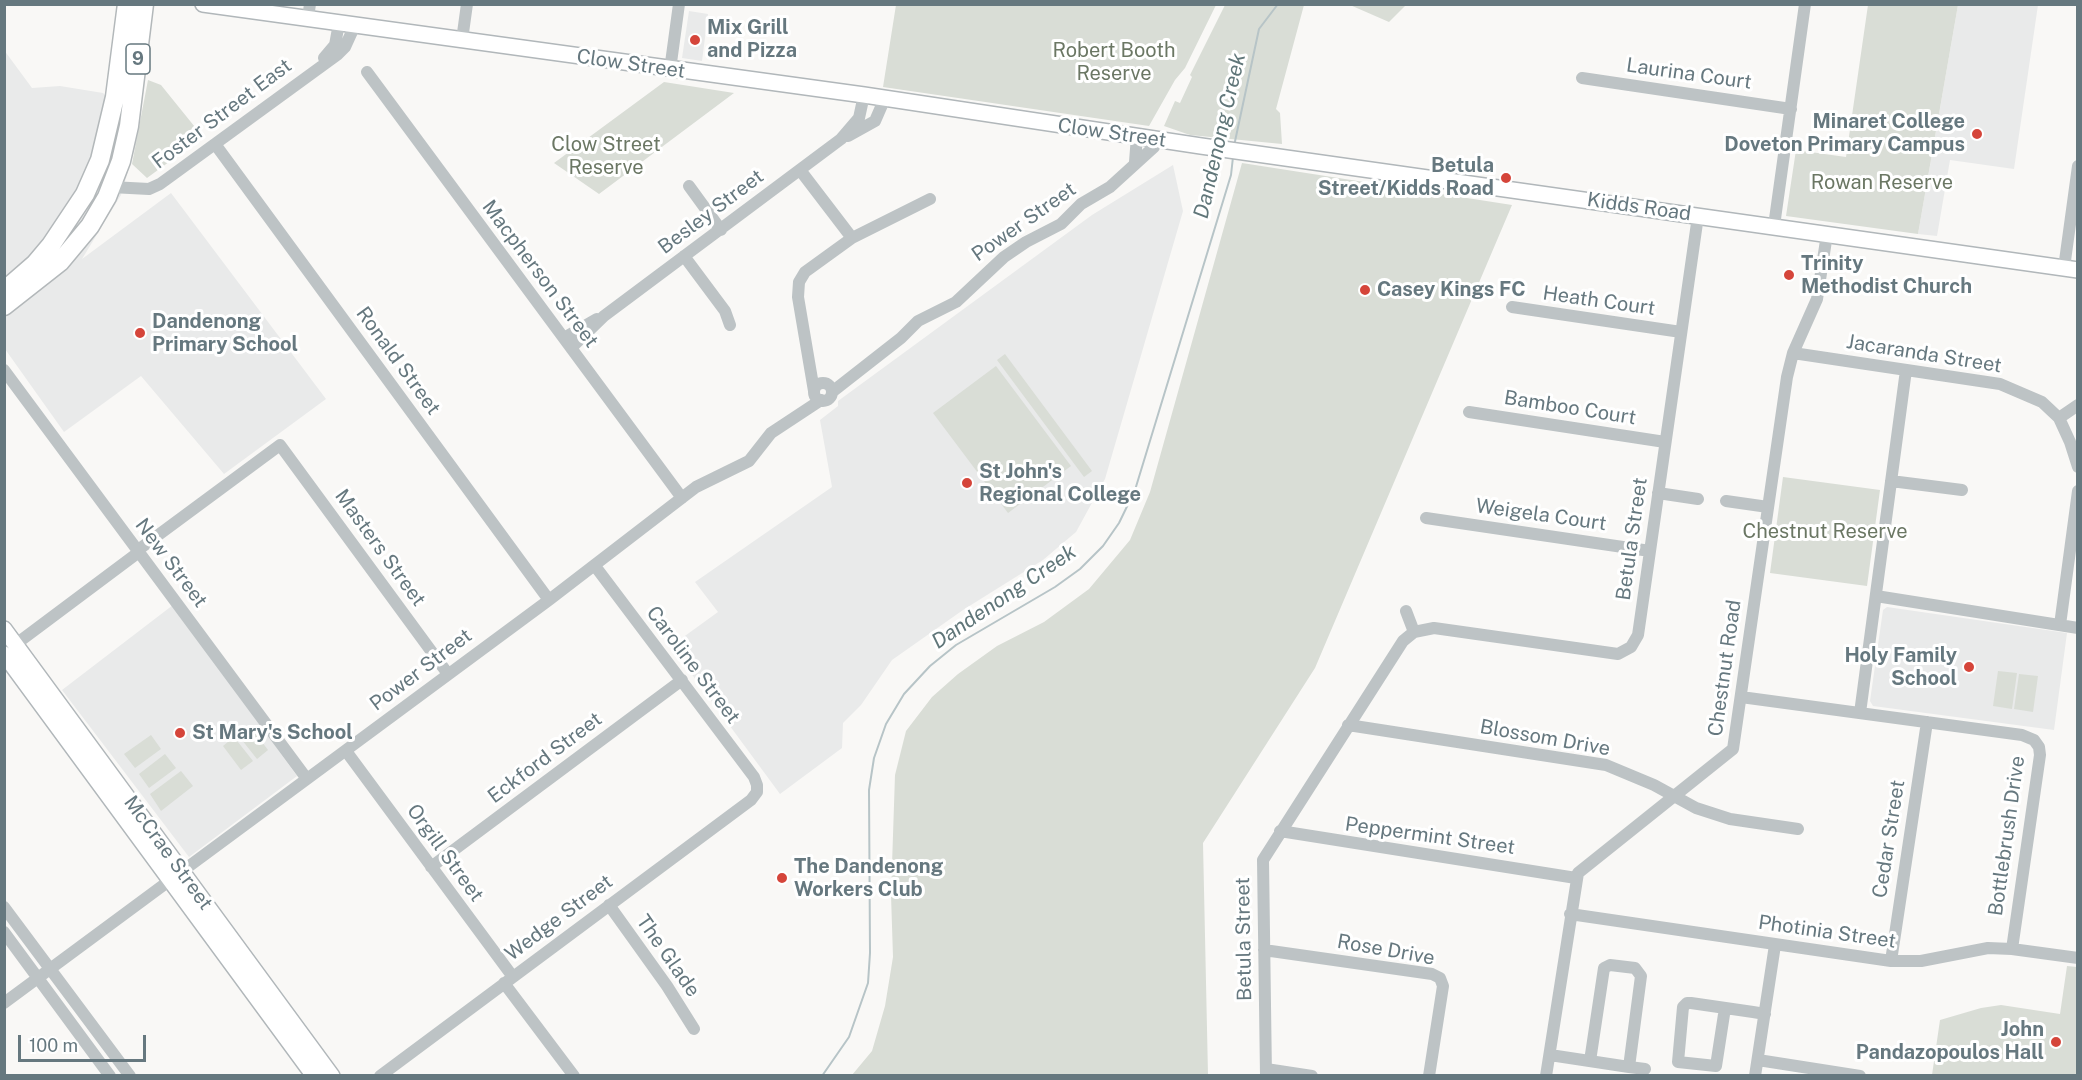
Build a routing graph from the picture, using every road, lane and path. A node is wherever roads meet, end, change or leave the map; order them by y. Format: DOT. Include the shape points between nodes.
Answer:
graph roads {
  1 [pos="114,4"];
  2 [pos="127,4"];
  3 [pos="144,4"];
  4 [pos="203,4"];
  5 [pos="467,4"];
  6 [pos="679,4"];
  7 [pos="1804,4"];
  8 [pos="309,11"];
  9 [pos="347,24"];
  10 [pos="124,32"];
  11 [pos="462,40"];
  12 [pos="670,70"];
  13 [pos="367,72"];
  14 [pos="1582,78"];
  15 [pos="864,95"];
  16 [pos="885,98"];
  17 [pos="1791,109"];
  18 [pos="1137,136"];
  19 [pos="841,139"];
  20 [pos="1155,139"];
  21 [pos="215,144"];
  22 [pos="1201,146"];
  23 [pos="1135,162"];
  24 [pos="2078,166"];
  25 [pos="800,170"];
  26 [pos="689,186"];
  27 [pos="111,187"];
  28 [pos="930,200"];
  29 [pos="1698,216"];
  30 [pos="1774,226"];
  31 [pos="61,230"];
  32 [pos="720,230"];
  33 [pos="1827,234"];
  34 [pos="852,238"];
  35 [pos="76,242"];
  36 [pos="684,256"];
  37 [pos="2071,269"];
  38 [pos="4,291"];
  39 [pos="4,306"];
  40 [pos="1512,308"];
  41 [pos="730,325"];
  42 [pos="1681,333"];
  43 [pos="567,343"];
  44 [pos="1793,353"];
  45 [pos="4,370"];
  46 [pos="1906,370"];
  47 [pos="822,390"];
  48 [pos="2078,405"];
  49 [pos="1469,412"];
  50 [pos="2059,418"];
  51 [pos="1665,442"];
  52 [pos="2078,467"];
  53 [pos="1892,481"];
  54 [pos="1962,490"];
  55 [pos="2078,491"];
  56 [pos="1658,493"];
  57 [pos="682,498"];
  58 [pos="1698,499"];
  59 [pos="1726,501"];
  60 [pos="1768,507"];
  61 [pos="1426,518"];
  62 [pos="138,551"];
  63 [pos="1650,551"];
  64 [pos="595,566"];
  65 [pos="1876,596"];
  66 [pos="549,600"];
  67 [pos="1406,611"];
  68 [pos="2060,625"];
  69 [pos="2078,628"];
  70 [pos="4,629"];
  71 [pos="1414,632"];
  72 [pos="8,650"];
  73 [pos="448,674"];
  74 [pos="682,680"];
  75 [pos="1741,697"];
  76 [pos="1860,713"];
  77 [pos="1926,722"];
  78 [pos="1348,725"];
  79 [pos="346,752"];
  80 [pos="308,779"];
  81 [pos="758,789"];
  82 [pos="1674,796"];
  83 [pos="1798,829"];
  84 [pos="1280,831"];
  85 [pos="431,867"];
  86 [pos="177,876"];
  87 [pos="1576,878"];
  88 [pos="609,905"];
  89 [pos="4,907"];
  90 [pos="1570,914"];
  91 [pos="4,932"];
  92 [pos="1775,945"];
  93 [pos="2012,949"];
  94 [pos="1264,950"];
  95 [pos="2078,958"];
  96 [pos="1891,961"];
  97 [pos="50,969"];
  98 [pos="38,978"];
  99 [pos="508,980"];
  100 [pos="4,1002"];
  101 [pos="1725,1008"];
  102 [pos="1765,1014"];
  103 [pos="694,1029"];
  104 [pos="1550,1055"];
  105 [pos="1758,1060"];
  106 [pos="1590,1061"];
  107 [pos="1629,1066"];
  108 [pos="1645,1069"];
  109 [pos="1266,1072"];
  110 [pos="110,1076"];
  111 [pos="130,1076"];
  112 [pos="314,1076"];
  113 [pos="332,1076"];
  114 [pos="380,1076"];
  115 [pos="574,1076"];
  116 [pos="1312,1076"];
  117 [pos="1429,1076"];
  118 [pos="1546,1076"];
  119 [pos="1755,1076"];
  120 [pos="1860,1076"];
  1 -- 10 [label="highway"];
  2 -- 10 [label="highway, 9"];
  3 -- 27 [label="highway, 9" via="130,119"];
  4 -- 8 [label="main road, Clow Street"];
  5 -- 11 [label="street"];
  6 -- 12 [label="street"];
  7 -- 17 [label="street"];
  8 -- 9 [label="main road, Clow Street"];
  9 -- 11 [label="main road, Clow Street"];
  9 -- 21 [label="street, Foster Street East" via="334,48 311,72"];
  10 -- 31 [label="highway, 9" via="116,97 100,160 85,194"];
  11 -- 12 [label="main road, Clow Street"];
  12 -- 15 [label="main road, Clow Street"];
  13 -- 43 [label="street, Macpherson Street"];
  14 -- 17 [label="street, Laurina Court"];
  15 -- 16 [label="main road, Clow Street"];
  15 -- 19 [label="street, Besley Street" via="859,118"];
  16 -- 18 [label="main road, Clow Street"];
  16 -- 19 [label="street, Besley Street" via="875,121"];
  17 -- 30 [label="street"];
  18 -- 20 [label="main road, Clow Street"];
  18 -- 23 [label="street"];
  19 -- 25 [label="street, Besley Street"];
  20 -- 22 [label="main road, Clow Street"];
  20 -- 23 [label="street, Power Street" via="1154,147"];
  21 -- 27 [label="street, Foster Street East" via="156,187"];
  21 -- 66 [label="street, Ronald Street"];
  22 -- 29 [label="main road, Kidds Road"];
  23 -- 47 [label="street, Power Street" via="1110,187 1081,204 1061,224 1004,257 956,302 918,321 850,377"];
  24 -- 37 [label="street"];
  25 -- 32 [label="street, Besley Street"];
  25 -- 34 [label="street"];
  26 -- 32 [label="street"];
  27 -- 35 [label="highway, 9" via="90,226"];
  28 -- 34 [label="street"];
  29 -- 30 [label="main road, Kidds Road"];
  29 -- 42 [label="street, Betula Street"];
  30 -- 33 [label="main road, Kidds Road"];
  31 -- 35 [label="highway"];
  31 -- 38 [label="highway, 9" via="35,264"];
  32 -- 36 [label="street, Besley Street"];
  33 -- 37 [label="main road, Kidds Road"];
  33 -- 44 [label="street, Chestnut Road" via="1817,299"];
  34 -- 47 [label="street" via="805,272 799,282 810,364"];
  35 -- 39 [label="highway, 9" via="43,277"];
  36 -- 41 [label="street" via="725,311"];
  36 -- 43 [label="street, Besley Street"];
  40 -- 42 [label="street, Heath Court"];
  42 -- 51 [label="street, Betula Street"];
  43 -- 57 [label="street, Macpherson Street"];
  44 -- 46 [label="street, Jacaranda Street"];
  44 -- 60 [label="street, Chestnut Road"];
  45 -- 62 [label="street, New Street"];
  46 -- 50 [label="street, Jacaranda Street" via="2000,384 2042,402"];
  46 -- 53 [label="street"];
  47 -- 57 [label="street, Power Street" via="801,413 766,438 749,461 705,481"];
  48 -- 50 [label="street"];
  49 -- 51 [label="street, Bamboo Court"];
  50 -- 52 [label="street, Jacaranda Street"];
  51 -- 56 [label="street, Betula Street"];
  53 -- 54 [label="street"];
  53 -- 65 [label="street"];
  55 -- 68 [label="street"];
  56 -- 58 [label="street"];
  56 -- 63 [label="street, Betula Street"];
  57 -- 64 [label="street, Power Street"];
  59 -- 60 [label="street"];
  60 -- 75 [label="street, Chestnut Road"];
  61 -- 63 [label="street, Weigela Court"];
  62 -- 72 [label="street"];
  62 -- 73 [label="street, Masters Street" via="280,445"];
  62 -- 80 [label="street, New Street"];
  63 -- 71 [label="street, Betula Street" via="1638,635 1631,647 1618,654 1434,628"];
  64 -- 66 [label="street, Power Street"];
  64 -- 74 [label="street, Caroline Street"];
  65 -- 68 [label="street"];
  65 -- 76 [label="street"];
  66 -- 73 [label="street, Power Street"];
  67 -- 71 [label="street"];
  68 -- 69 [label="street"];
  70 -- 72 [label="main road, McCrae Street"];
  71 -- 78 [label="street, Betula Street" via="1403,641"];
  72 -- 86 [label="main road, McCrae Street"];
  73 -- 79 [label="street, Power Street"];
  74 -- 81 [label="street, Caroline Street" via="754,777"];
  74 -- 85 [label="street, Eckford Street"];
  75 -- 76 [label="street, Bottlebrush Drive"];
  75 -- 82 [label="street, Chestnut Road" via="1733,749"];
  76 -- 77 [label="street, Bottlebrush Drive"];
  77 -- 93 [label="street, Bottlebrush Drive" via="2027,735 2039,747"];
  77 -- 96 [label="street, Cedar Street"];
  78 -- 82 [label="street, Blossom Drive" via="1606,765"];
  78 -- 84 [label="street, Betula Street"];
  79 -- 80 [label="street, Power Street"];
  79 -- 85 [label="street, Orgill Street"];
  80 -- 86 [label="street, Power Street"];
  81 -- 88 [label="street, Wedge Street" via="751,800"];
  82 -- 83 [label="street, Blossom Drive" via="1730,819"];
  82 -- 87 [label="street, Chestnut Road" via="1586,864"];
  84 -- 87 [label="street, Peppermint Street"];
  84 -- 94 [label="street, Betula Street" via="1262,863"];
  85 -- 99 [label="street, Orgill Street"];
  86 -- 97 [label="street, Power Street"];
  86 -- 112 [label="main road, McCrae Street"];
  86 -- 113 [label="main road, McCrae Street"];
  87 -- 90 [label="street"];
  88 -- 99 [label="street, Wedge Street"];
  88 -- 103 [label="street, The Glade"];
  89 -- 97 [label="street"];
  90 -- 92 [label="street, Photinia Street"];
  90 -- 104 [label="street"];
  91 -- 98 [label="street"];
  92 -- 96 [label="street, Photinia Street"];
  92 -- 102 [label="street"];
  93 -- 95 [label="street, Photinia Street"];
  93 -- 96 [label="street, Photinia Street" via="1980,949 1921,962"];
  94 -- 109 [label="street, Betula Street"];
  94 -- 117 [label="street, Rose Drive" via="1440,978 1443,986"];
  97 -- 98 [label="street, Power Street"];
  97 -- 111 [label="street"];
  98 -- 100 [label="street, Power Street"];
  98 -- 110 [label="street"];
  99 -- 114 [label="street, Wedge Street"];
  99 -- 115 [label="street, Orgill Street"];
  101 -- 101 [label="street" via="1685,1005 1677,1062 1716,1066"];
  101 -- 102 [label="street"];
  102 -- 105 [label="street"];
  104 -- 106 [label="street"];
  104 -- 118 [label="street"];
  105 -- 119 [label="street"];
  105 -- 120 [label="street"];
  106 -- 107 [label="street"];
  106 -- 107 [label="street" via="1604,968 1635,968 1641,976"];
  107 -- 108 [label="street"];
  109 -- 116 [label="street"];
}
